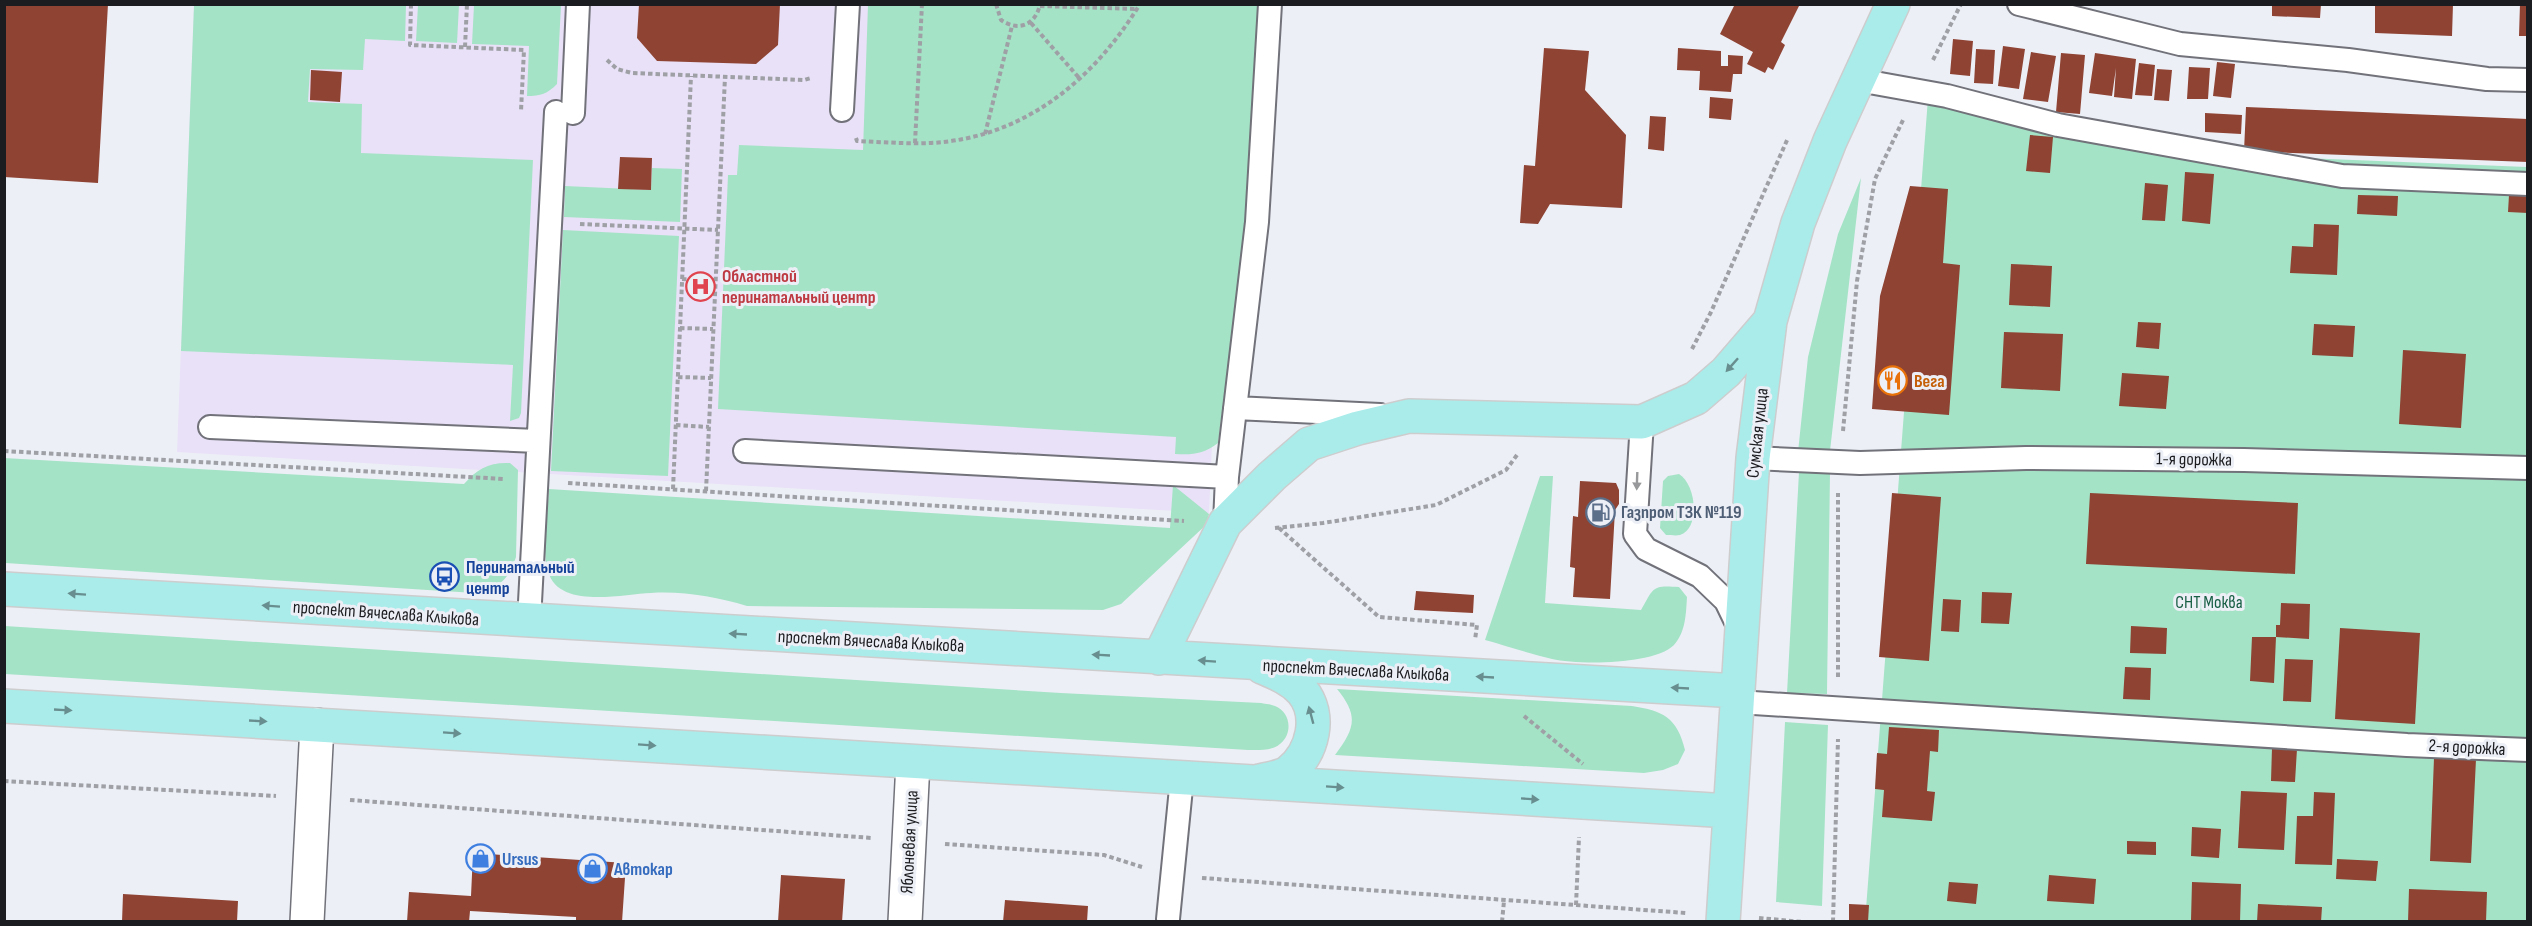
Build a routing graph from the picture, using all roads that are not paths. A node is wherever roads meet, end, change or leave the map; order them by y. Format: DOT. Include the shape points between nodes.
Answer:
graph roads {
  1 [pos="578,4"];
  2 [pos="848,4"];
  3 [pos="1270,4"];
  4 [pos="1893,4"];
  5 [pos="2019,4"];
  6 [pos="1858,80"];
  7 [pos="2528,80"];
  8 [pos="842,110"];
  9 [pos="2528,184"];
  10 [pos="1770,321"];
  11 [pos="1235,408"];
  12 [pos="1409,416"];
  13 [pos="1642,423"];
  14 [pos="210,427"];
  15 [pos="537,441"];
  16 [pos="745,451"];
  17 [pos="1753,458"];
  18 [pos="2528,468"];
  19 [pos="1227,477"];
  20 [pos="1225,523"];
  21 [pos="4,589"];
  22 [pos="529,621"];
  23 [pos="1742,632"];
  24 [pos="1159,658"];
  25 [pos="1254,664"];
  26 [pos="1738,697"];
  27 [pos="4,706"];
  28 [pos="317,725"];
  29 [pos="2528,750"];
  30 [pos="913,762"];
  31 [pos="1182,778"];
  32 [pos="1256,782"];
  33 [pos="1730,811"];
  34 [pos="1168,919"];
  35 [pos="307,921"];
  36 [pos="904,921"];
  37 [pos="1723,921"];
  1 -- 15 [label="lane" via="549,223"];
  2 -- 8 [label="lane"];
  3 -- 11 [label="lane" via="1257,222"];
  4 -- 6 [label="main road, Сумская улица"];
  5 -- 7 [label="lane" via="2180,44 2348,60 2487,79"];
  6 -- 9 [label="lane" via="2058,124 2342,176"];
  6 -- 10 [label="main road, Сумская улица" via="1798,223"];
  10 -- 13 [label="main road, one-way" via="1726,372 1696,398"];
  10 -- 17 [label="main road, Сумская улица"];
  11 -- 12 [label="lane"];
  11 -- 19 [label="lane"];
  12 -- 13 [label="main road"];
  12 -- 20 [label="main road" via="1309,444"];
  13 -- 23 [label="lane, one-way" via="1635,534 1646,549 1700,576 1726,601"];
  14 -- 15 [label="lane"];
  15 -- 22 [label="lane"];
  16 -- 19 [label="lane"];
  17 -- 18 [label="lane, 1-я дорожка" via="1850,462 2244,460"];
  17 -- 23 [label="main road, Сумская улица"];
  19 -- 20 [label="lane"];
  20 -- 24 [label="main road"];
  22 -- 21 [label="main road, проспект Вячеслава Клыкова, one-way"];
  24 -- 22 [label="main road, проспект Вячеслава Клыкова, one-way"];
  23 -- 26 [label="main road, Сумская улица"];
  25 -- 24 [label="main road, проспект Вячеслава Клыкова, one-way"];
  26 -- 25 [label="main road, проспект Вячеслава Клыкова, one-way"];
  32 -- 25 [label="main road, one-way" via="1289,773 1305,755 1314,734 1313,716 1302,692 1281,675"];
  26 -- 29 [label="lane, 2-я дорожка" via="2407,745"];
  26 -- 33 [label="main road, Сумская улица"];
  27 -- 28 [label="main road, one-way"];
  28 -- 30 [label="main road, one-way"];
  28 -- 35 [label="street"];
  30 -- 31 [label="main road"];
  30 -- 36 [label="street, Яблоневая улица"];
  31 -- 32 [label="main road"];
  31 -- 34 [label="lane"];
  32 -- 33 [label="main road, one-way"];
  33 -- 37 [label="main road, Сумская улица"];
}
